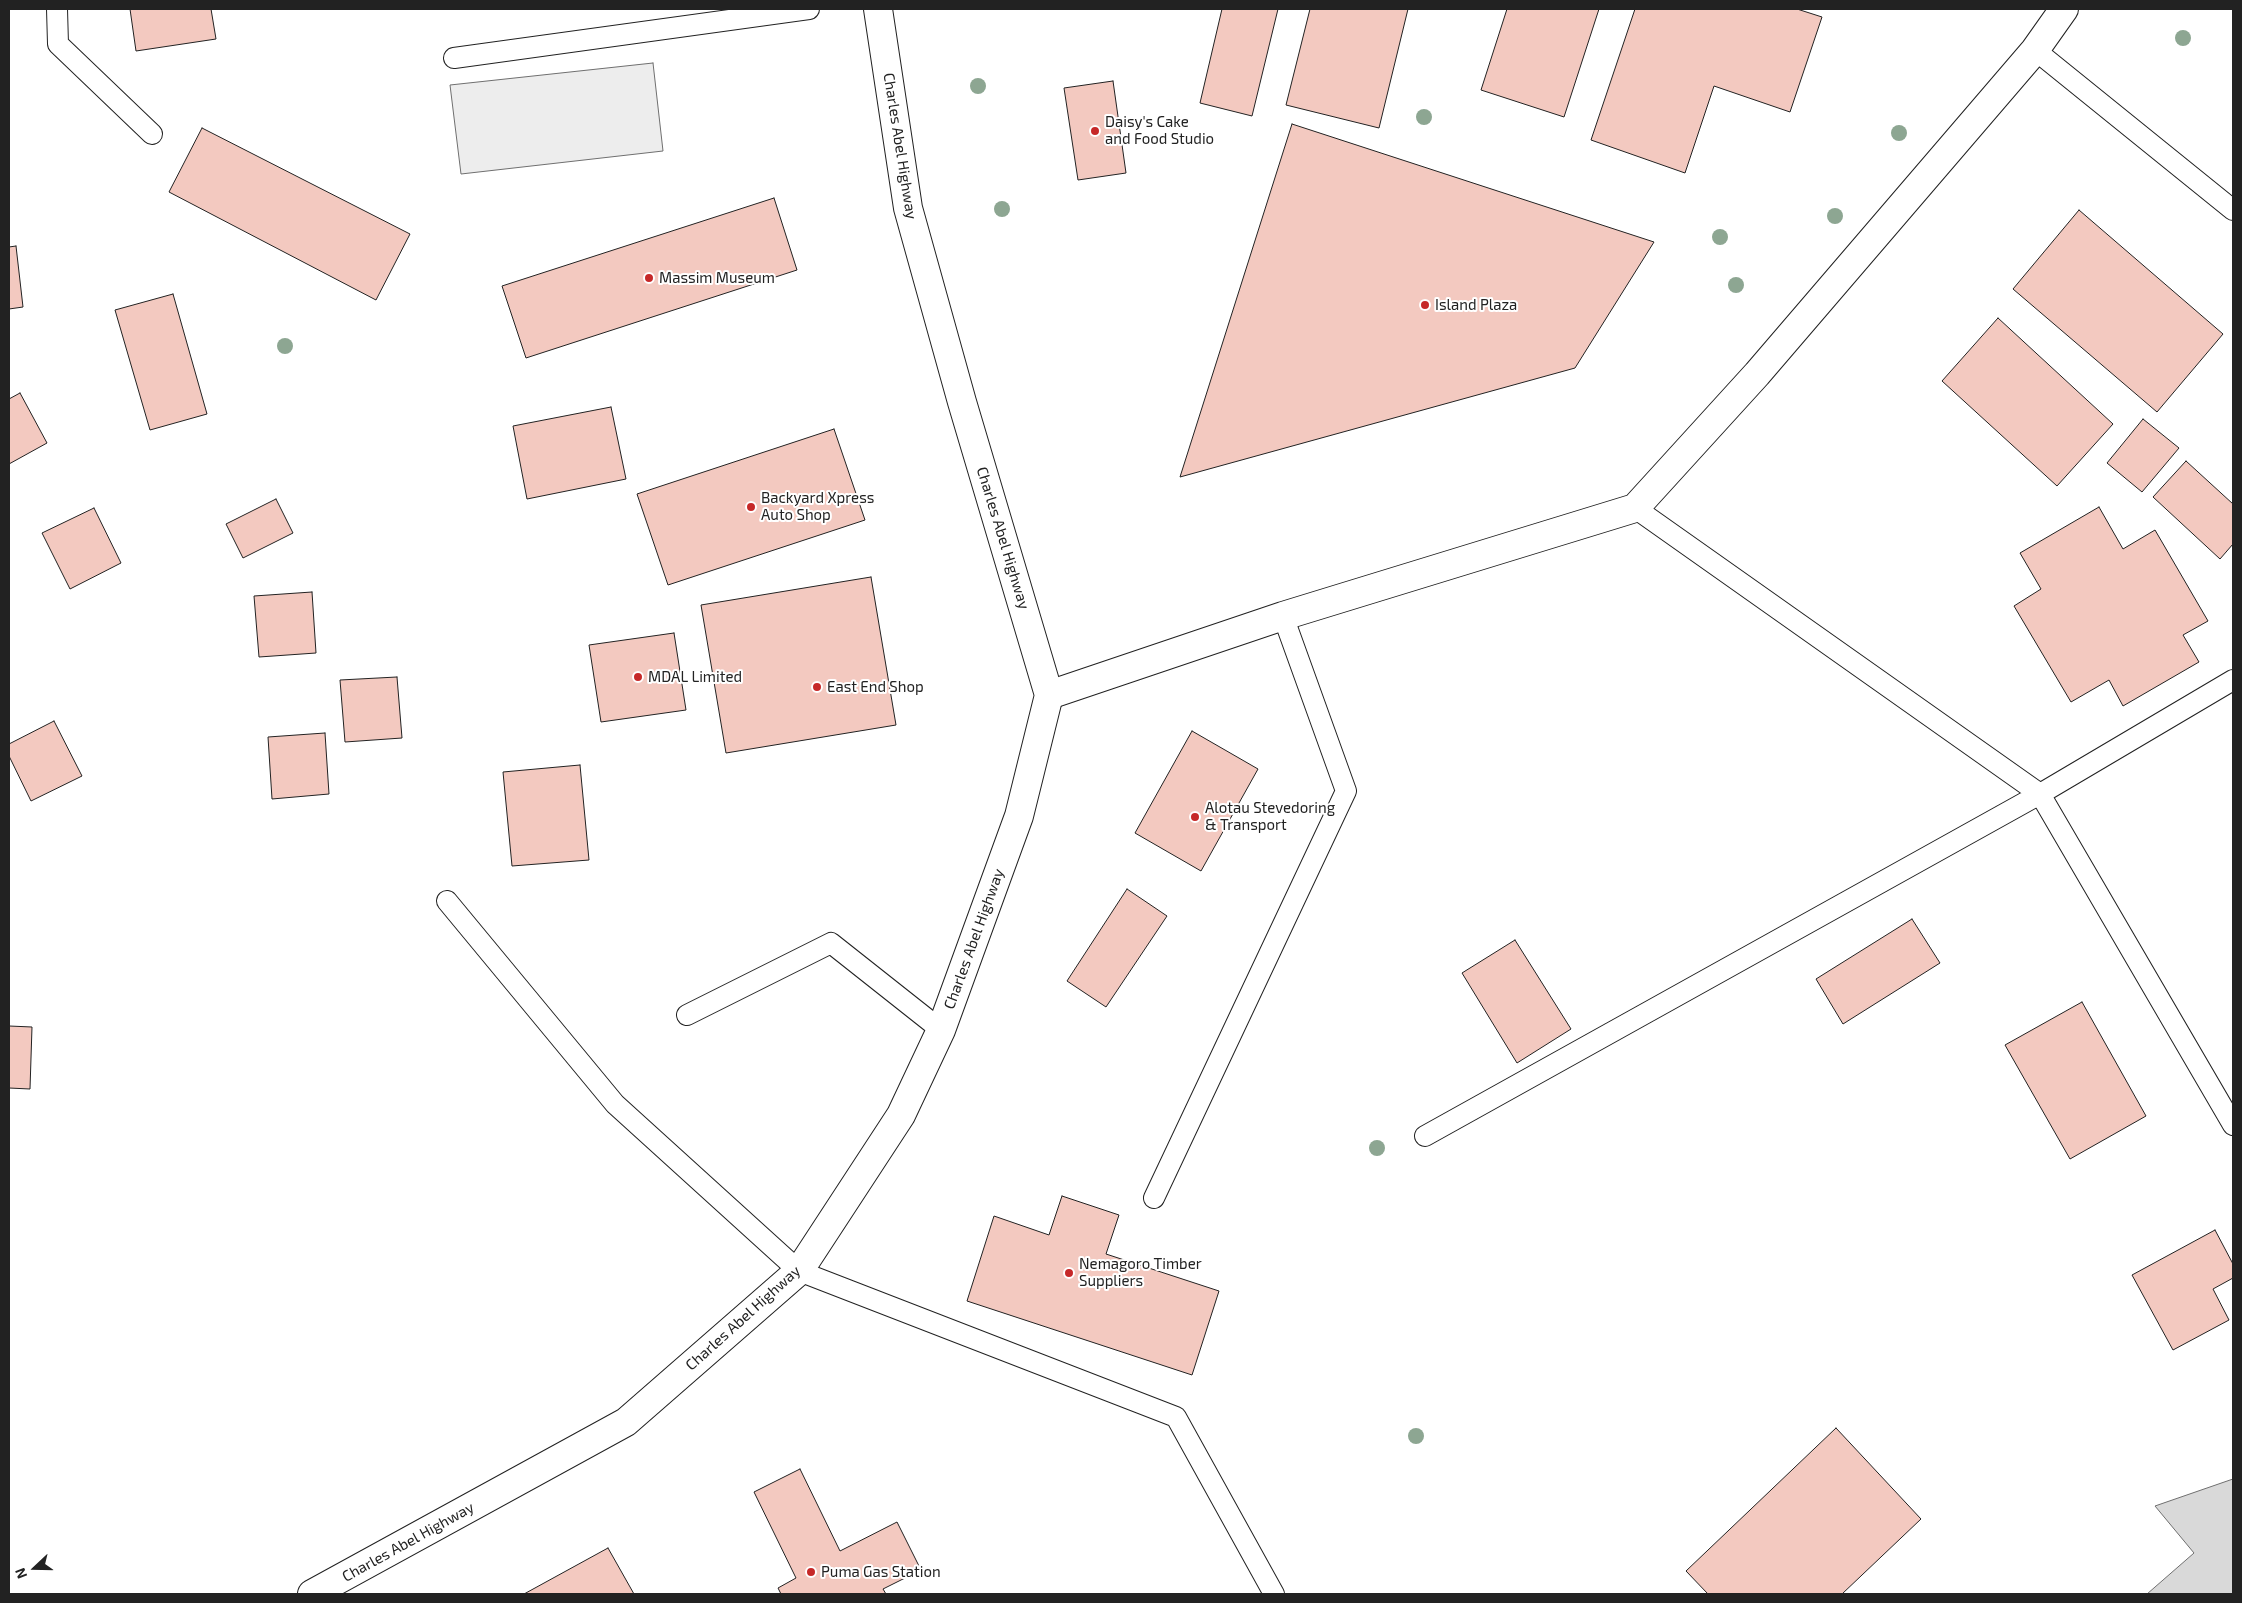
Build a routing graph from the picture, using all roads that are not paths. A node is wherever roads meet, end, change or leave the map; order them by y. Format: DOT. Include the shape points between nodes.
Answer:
graph roads {
  1 [pos="57,9"];
  2 [pos="809,9"];
  3 [pos="878,9"];
  4 [pos="2064,9"];
  5 [pos="742,13"];
  6 [pos="2035,50"];
  7 [pos="454,58"];
  8 [pos="152,134"];
  9 [pos="2233,210"];
  10 [pos="1635,508"];
  11 [pos="1283,616"];
  12 [pos="2233,680"];
  13 [pos="1049,695"];
  14 [pos="2040,794"];
  15 [pos="447,901"];
  16 [pos="687,1015"];
  17 [pos="941,1030"];
  18 [pos="2233,1125"];
  19 [pos="1425,1136"];
  20 [pos="1154,1198"];
  21 [pos="799,1271"];
  22 [pos="312,1594"];
  23 [pos="1274,1594"];
  1 -- 8 [label="lane" via="58,44"];
  2 -- 5 [label="lane"];
  3 -- 13 [label="main road, Charles Abel Highway" via="908,208"];
  4 -- 6 [label="main road"];
  5 -- 7 [label="lane"];
  6 -- 9 [label="lane"];
  6 -- 10 [label="main road" via="1757,374"];
  10 -- 11 [label="main road"];
  10 -- 14 [label="lane"];
  11 -- 13 [label="main road"];
  11 -- 20 [label="lane" via="1346,791"];
  12 -- 14 [label="lane"];
  13 -- 17 [label="main road, Charles Abel Highway" via="1019,816"];
  14 -- 18 [label="lane"];
  14 -- 19 [label="lane"];
  15 -- 21 [label="lane" via="614,1104"];
  16 -- 17 [label="lane" via="832,943"];
  17 -- 21 [label="main road, Charles Abel Highway" via="901,1115"];
  21 -- 22 [label="main road, Charles Abel Highway" via="626,1422"];
  21 -- 23 [label="lane" via="1176,1417"];
}
